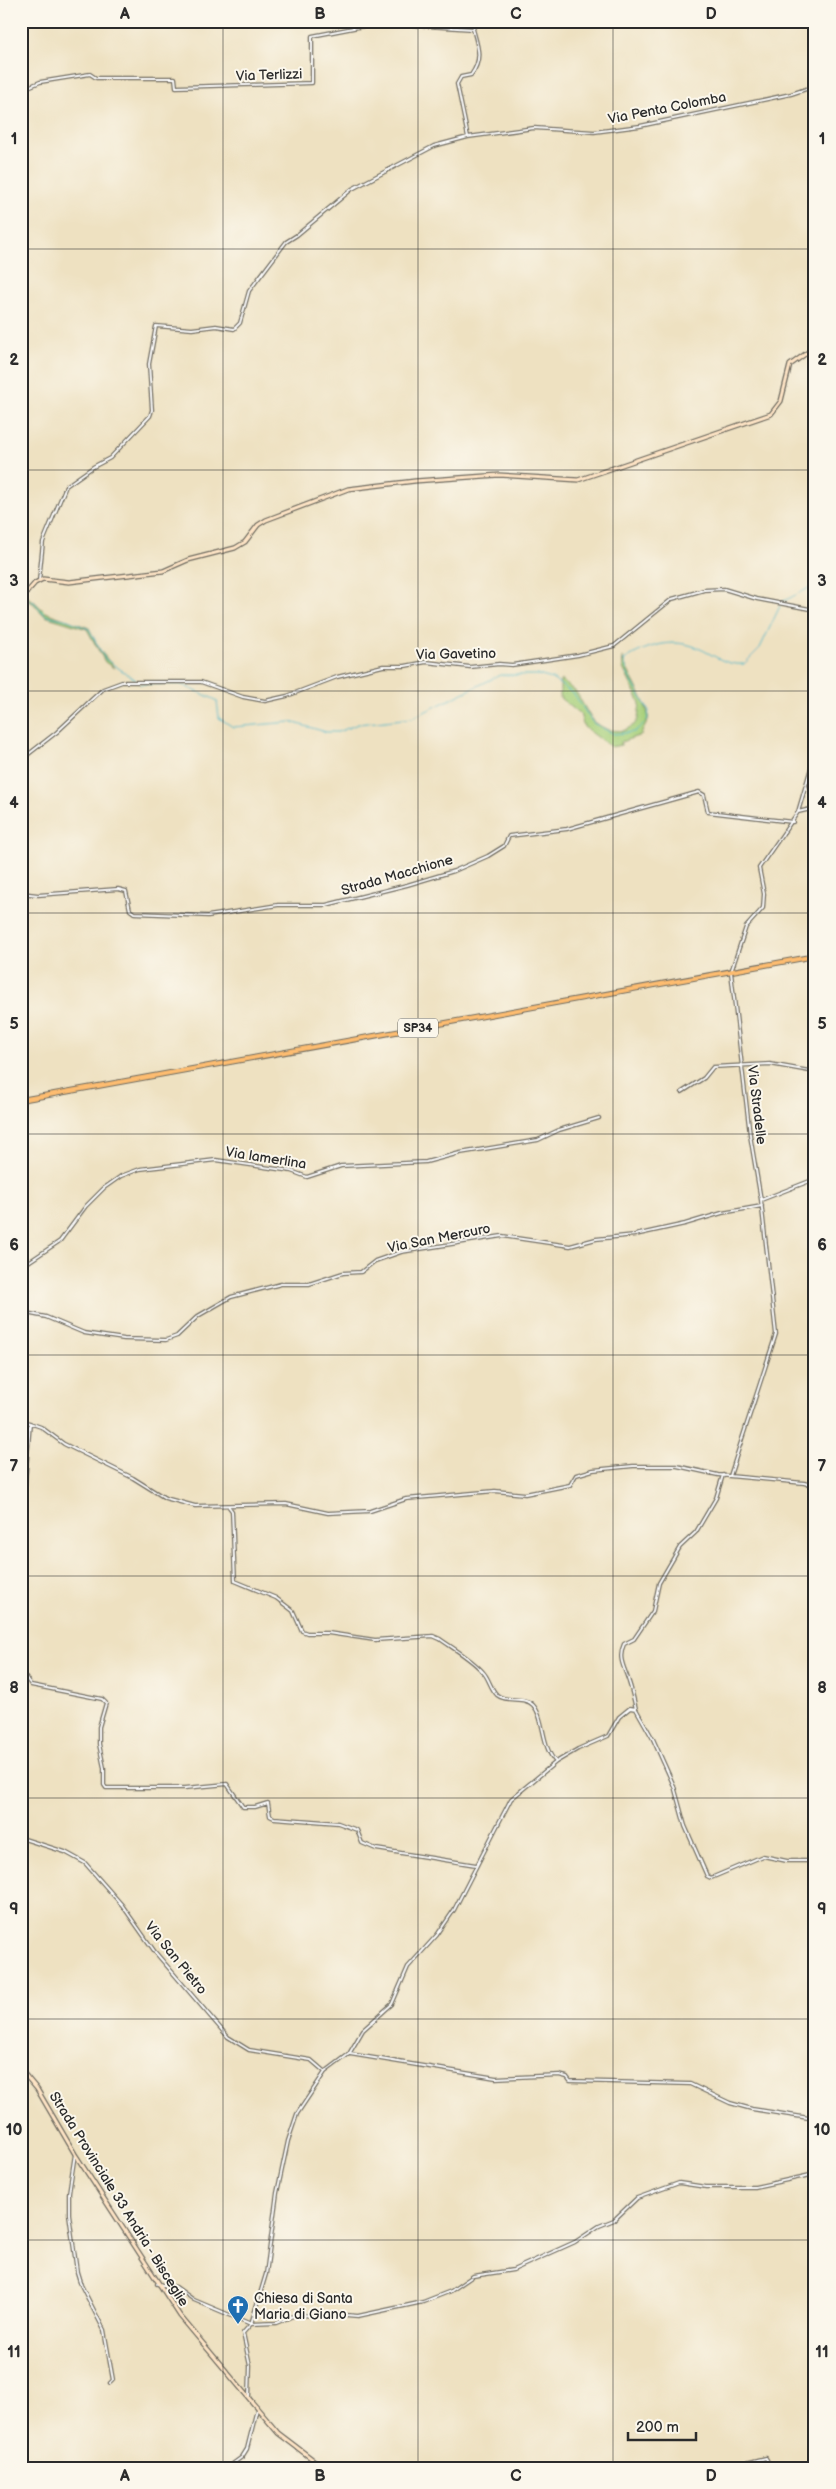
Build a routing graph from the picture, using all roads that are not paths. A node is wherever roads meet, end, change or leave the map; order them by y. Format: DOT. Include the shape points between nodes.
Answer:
graph roads {
  1 [pos="476,21"];
  2 [pos="810,21"];
  3 [pos="473,29"];
  4 [pos="815,35"];
  5 [pos="815,86"];
  6 [pos="21,90"];
  7 [pos="468,137"];
  8 [pos="815,347"];
  9 [pos="39,581"];
  10 [pos="21,599"];
  11 [pos="815,610"];
  12 [pos="815,754"];
  13 [pos="21,760"];
  14 [pos="815,808"];
  15 [pos="798,812"];
  16 [pos="793,822"];
  17 [pos="21,894"];
  18 [pos="815,956"];
  19 [pos="731,972"];
  20 [pos="742,1064"];
  21 [pos="815,1072"];
  22 [pos="682,1092"];
  23 [pos="21,1100"];
  24 [pos="599,1118"];
  25 [pos="815,1179"];
  26 [pos="761,1200"];
  27 [pos="762,1206"];
  28 [pos="21,1267"];
  29 [pos="21,1312"];
  30 [pos="21,1420"];
  31 [pos="30,1423"];
  32 [pos="723,1475"];
  33 [pos="730,1476"];
  34 [pos="815,1486"];
  35 [pos="23,1489"];
  36 [pos="229,1506"];
  37 [pos="24,1508"];
  38 [pos="21,1671"];
  39 [pos="636,1709"];
  40 [pos="556,1762"];
  41 [pos="21,1838"];
  42 [pos="815,1861"];
  43 [pos="476,1865"];
  44 [pos="349,2054"];
  45 [pos="21,2070"];
  46 [pos="326,2072"];
  47 [pos="815,2119"];
  48 [pos="75,2154"];
  49 [pos="815,2174"];
  50 [pos="157,2284"];
  51 [pos="251,2324"];
  52 [pos="110,2383"];
  53 [pos="249,2400"];
  54 [pos="257,2409"];
  55 [pos="228,2468"];
  56 [pos="324,2468"];
  57 [pos="725,2468"];
  58 [pos="771,2468"];
  1 -- 3 [label="street"];
  2 -- 4 [label="highway"];
  3 -- 6 [label="street, Via Terlizzi" via="380,23 312,36 312,83 176,87 174,78 96,78 90,74 40,82"];
  3 -- 7 [label="street" via="479,65 472,75 461,77 457,84"];
  5 -- 7 [label="street, Via Penta Colomba" via="640,126 594,132 534,128"];
  7 -- 9 [label="street, Via Penta Colomba" via="434,146 352,189 286,242 249,291 244,312 234,329 156,326 149,364 150,416 110,458 66,486 43,542"];
  8 -- 9 [label="main road" via="790,365 782,401 771,414 578,480 499,475 348,489 266,520 245,542 234,548 188,560 163,571 69,582"];
  9 -- 10 [label="main road"];
  11 -- 13 [label="street, Via Gavetino" via="724,589 704,590 672,598 624,640 602,650 512,665 466,667 426,662 383,666 337,677 265,701 201,682 122,682 103,689"];
  12 -- 15 [label="street, Via Stradelle"];
  14 -- 15 [label="street"];
  15 -- 16 [label="street, Via Stradelle"];
  16 -- 17 [label="street, Strada Macchione" via="708,812 704,795 699,792 567,829 509,836 504,846 454,871 326,905 278,905 208,916 134,913 130,910 126,891 118,889"];
  16 -- 19 [label="street, Via Stradelle" via="759,868 763,908 746,927"];
  18 -- 19 [label="main road, SP34"];
  19 -- 20 [label="street, Via Stradelle"];
  19 -- 23 [label="main road, SP34"];
  20 -- 21 [label="street" via="770,1064"];
  20 -- 22 [label="street" via="713,1067 704,1078"];
  20 -- 26 [label="street, Via Stradelle"];
  24 -- 28 [label="street, Via lamerlina" via="538,1140 426,1162 341,1166 307,1177 291,1171 216,1160 140,1169 121,1176 104,1188 60,1241"];
  25 -- 26 [label="street"];
  26 -- 27 [label="street, Via Stradelle"];
  27 -- 29 [label="street, Via San Mercuro" via="570,1246 502,1236 401,1252 375,1262 362,1272 343,1273 309,1284 266,1287 231,1297 198,1316 177,1336 166,1340 124,1339 84,1333 46,1317"];
  27 -- 33 [label="street, Via Stradelle" via="776,1334"];
  30 -- 31 [label="street"];
  31 -- 35 [label="street"];
  31 -- 36 [label="street" via="172,1502"];
  32 -- 33 [label="street"];
  32 -- 36 [label="street" via="677,1466 633,1466 576,1474 570,1485 546,1492 467,1492 406,1499 370,1511 328,1513 286,1504"];
  32 -- 39 [label="street" via="716,1498 696,1532 680,1547 660,1583 653,1611 634,1639 624,1644 620,1652"];
  33 -- 34 [label="street"];
  35 -- 37 [label="street"];
  36 -- 40 [label="street" via="232,1511 235,1581 276,1598 293,1611 302,1631 307,1633 375,1640 433,1636 440,1639 483,1671 497,1695 534,1706"];
  38 -- 43 [label="street" via="30,1685 102,1699 106,1703 99,1727 106,1788 185,1788 227,1784 243,1807 268,1803 270,1816 274,1818 338,1823 357,1830 362,1843 376,1849"];
  39 -- 40 [label="street" via="630,1708 619,1717 608,1736"];
  39 -- 42 [label="street" via="674,1786 688,1833 708,1876 711,1878 763,1856"];
  40 -- 43 [label="street" via="511,1799"];
  41 -- 46 [label="street, Via San Pietro" via="65,1852 85,1863 228,2037 249,2050 311,2060"];
  43 -- 44 [label="street" via="454,1910 408,1966 392,2004 363,2030"];
  44 -- 46 [label="street"];
  44 -- 47 [label="street" via="496,2078 559,2075 570,2080 690,2084 730,2103"];
  45 -- 48 [label="main road, Strada Provinciale 33 Andria - Bisceglie" via="37,2089"];
  46 -- 51 [label="street" via="297,2114 288,2141 266,2274"];
  48 -- 50 [label="main road, Strada Provinciale 33 Andria - Bisceglie"];
  48 -- 52 [label="street" via="69,2214 77,2272 80,2285 104,2330 113,2380"];
  49 -- 51 [label="street" via="755,2187 706,2187 679,2183 637,2198 614,2220 575,2242 513,2270 473,2276 451,2291 418,2304 358,2316 293,2316 276,2323"];
  50 -- 51 [label="street" via="176,2287 194,2300"];
  50 -- 53 [label="main road, Strada Provinciale 33 Andria - Bisceglie"];
  51 -- 53 [label="street" via="243,2333 250,2366"];
  53 -- 54 [label="main road, Strada Provinciale 33 Andria - Bisceglie"];
  54 -- 55 [label="street" via="247,2449"];
  54 -- 56 [label="main road, Strada Provinciale 33 Andria - Bisceglie" via="284,2439"];
  57 -- 58 [label="street" via="766,2458"];
}
